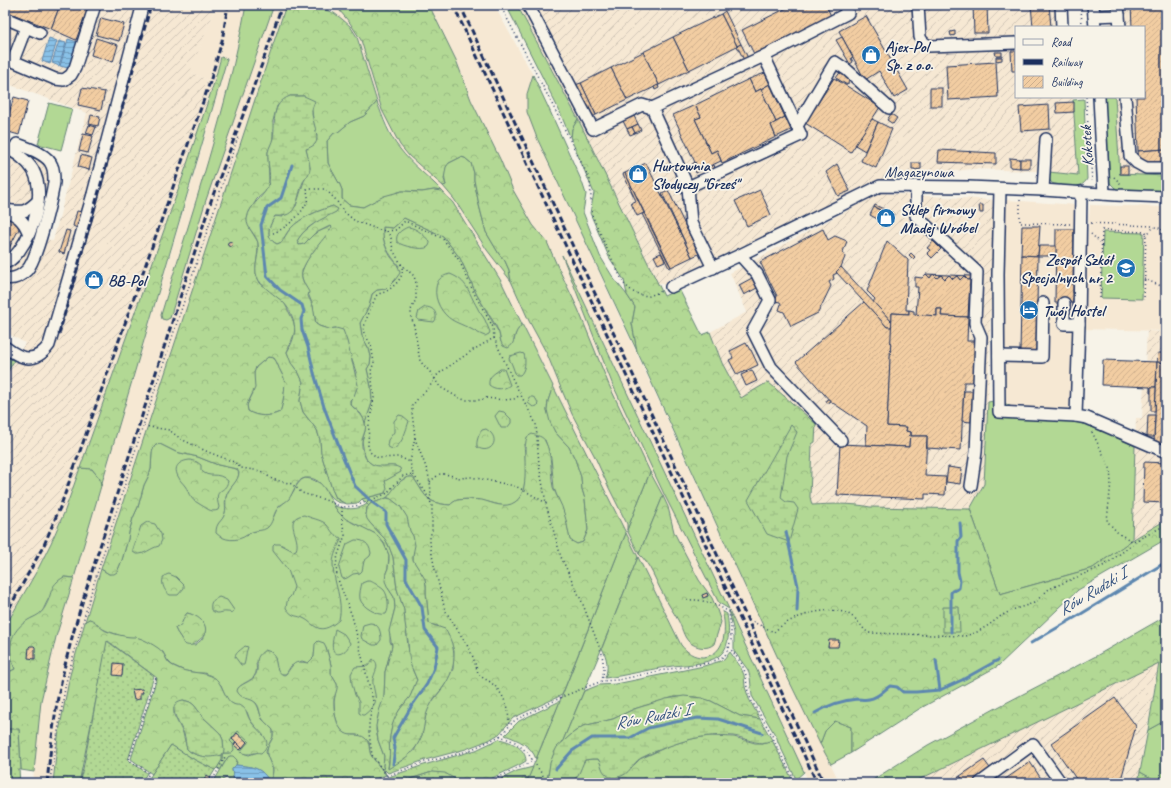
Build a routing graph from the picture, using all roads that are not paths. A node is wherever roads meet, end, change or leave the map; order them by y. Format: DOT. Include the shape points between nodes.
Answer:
graph roads {
  1 [pos="95,5"];
  2 [pos="528,5"];
  3 [pos="844,5"];
  4 [pos="918,5"];
  5 [pos="1061,5"];
  6 [pos="1118,10"];
  7 [pos="141,12"];
  8 [pos="1094,16"];
  9 [pos="5,18"];
  10 [pos="1062,26"];
  11 [pos="1120,26"];
  12 [pos="26,27"];
  13 [pos="40,32"];
  14 [pos="1015,43"];
  15 [pos="764,56"];
  16 [pos="1099,98"];
  17 [pos="1125,98"];
  18 [pos="652,108"];
  19 [pos="889,108"];
  20 [pos="797,126"];
  21 [pos="1046,139"];
  22 [pos="9,149"];
  23 [pos="1166,168"];
  24 [pos="916,186"];
  25 [pos="688,187"];
  26 [pos="1000,189"];
  27 [pos="1043,190"];
  28 [pos="1081,192"];
  29 [pos="1104,194"];
  30 [pos="1166,196"];
  31 [pos="38,201"];
  32 [pos="5,210"];
  33 [pos="29,234"];
  34 [pos="740,255"];
  35 [pos="5,263"];
  36 [pos="713,268"];
  37 [pos="5,278"];
  38 [pos="671,287"];
  39 [pos="1043,303"];
  40 [pos="1064,303"];
  41 [pos="1079,324"];
  42 [pos="5,347"];
  43 [pos="999,356"];
  44 [pos="1080,417"];
  45 [pos="841,440"];
  46 [pos="1166,452"];
  47 [pos="971,486"];
  48 [pos="980,783"];
  49 [pos="1061,783"];
  1 -- 12 [label="street" via="75,68 64,80 55,79 13,61"];
  2 -- 18 [label="street" via="593,129 642,105"];
  3 -- 15 [label="street" via="848,14"];
  4 -- 14 [label="street" via="920,37 924,44 929,46"];
  5 -- 10 [label="street"];
  6 -- 8 [label="street"];
  6 -- 11 [label="street"];
  7 -- 42 [label="street" via="97,179 49,345 44,352 32,358 23,358"];
  9 -- 12 [label="street"];
  12 -- 13 [label="street"];
  15 -- 18 [label="street"];
  15 -- 20 [label="street"];
  16 -- 29 [label="street, Kokotek"];
  17 -- 23 [label="street" via="1130,156 1146,168"];
  18 -- 25 [label="street"];
  19 -- 20 [label="street" via="835,62"];
  20 -- 25 [label="street" via="801,135"];
  21 -- 27 [label="street"];
  22 -- 31 [label="street" via="24,159 32,170 39,194"];
  22 -- 37 [label="street" via="17,144 37,151 52,166 54,180 34,258 28,270 18,277"];
  24 -- 26 [label="street, Magazynowa"];
  24 -- 34 [label="street, Magazynowa" via="880,186"];
  24 -- 47 [label="street" via="916,216 978,272 975,323 982,337 976,452"];
  25 -- 36 [label="street" via="691,223"];
  26 -- 27 [label="street, Magazynowa"];
  26 -- 43 [label="street"];
  27 -- 28 [label="street, Magazynowa"];
  28 -- 29 [label="street, Magazynowa"];
  28 -- 41 [label="street"];
  29 -- 30 [label="street, Magazynowa"];
  31 -- 32 [label="street" via="28,210"];
  31 -- 33 [label="street"];
  32 -- 33 [label="street" via="20,218"];
  33 -- 35 [label="street" via="16,255"];
  34 -- 36 [label="street, Magazynowa"];
  34 -- 45 [label="street" via="757,274 770,300 753,331 771,367"];
  36 -- 38 [label="street, Magazynowa"];
  39 -- 43 [label="street" via="1042,357"];
  40 -- 41 [label="street" via="1064,324"];
  41 -- 44 [label="street"];
  43 -- 44 [label="street" via="999,412"];
  44 -- 46 [label="street"];
  48 -- 49 [label="street" via="1033,744"];
}
